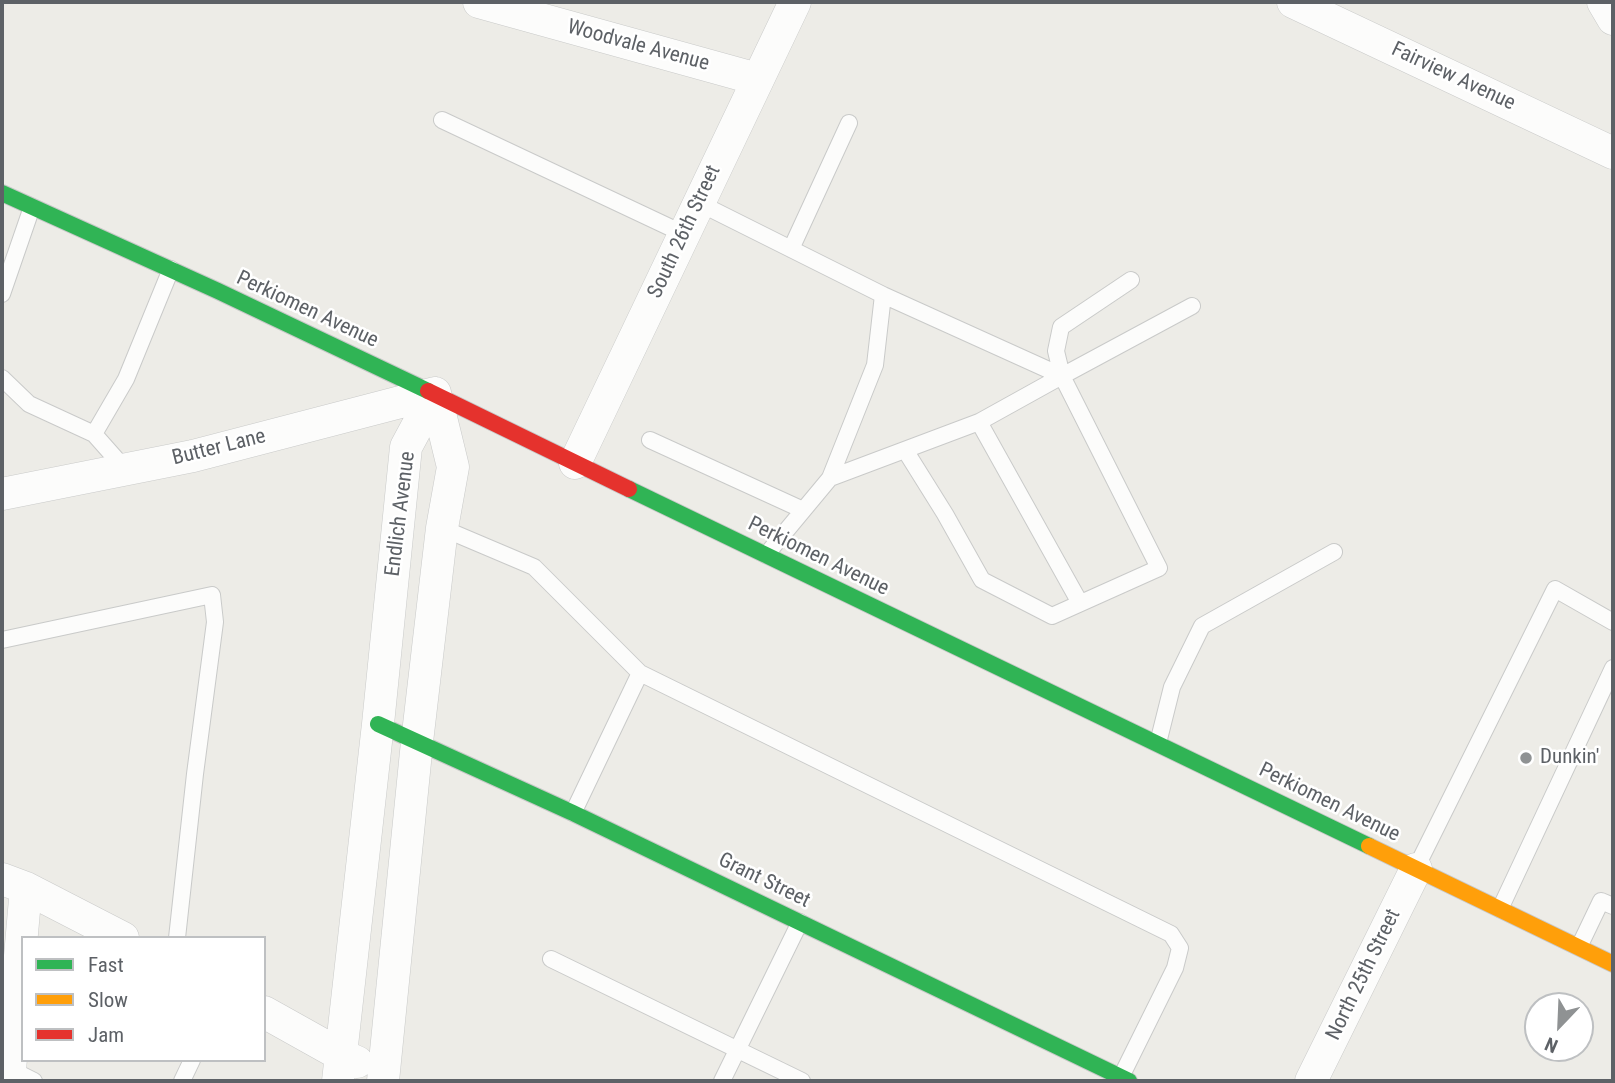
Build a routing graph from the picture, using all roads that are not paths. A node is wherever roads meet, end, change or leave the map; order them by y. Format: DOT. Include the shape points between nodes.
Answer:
graph roads {
  1 [pos="479,2"];
  2 [pos="795,2"];
  3 [pos="1293,2"];
  4 [pos="1604,2"];
  5 [pos="1613,19"];
  6 [pos="757,79"];
  7 [pos="442,120"];
  8 [pos="849,123"];
  9 [pos="1613,153"];
  10 [pos="2,193"];
  11 [pos="699,203"];
  12 [pos="32,206"];
  13 [pos="684,233"];
  14 [pos="791,249"];
  15 [pos="171,269"];
  16 [pos="1131,280"];
  17 [pos="2,294"];
  18 [pos="883,295"];
  19 [pos="1192,306"];
  20 [pos="1062,376"];
  21 [pos="2,378"];
  22 [pos="435,393"];
  23 [pos="979,422"];
  24 [pos="94,434"];
  25 [pos="650,440"];
  26 [pos="905,450"];
  27 [pos="575,463"];
  28 [pos="125,469"];
  29 [pos="830,478"];
  30 [pos="2,494"];
  31 [pos="803,510"];
  32 [pos="442,528"];
  33 [pos="1334,552"];
  34 [pos="766,555"];
  35 [pos="1080,603"];
  36 [pos="1613,622"];
  37 [pos="2,640"];
  38 [pos="1613,668"];
  39 [pos="640,673"];
  40 [pos="378,724"];
  41 [pos="417,742"];
  42 [pos="1157,743"];
  43 [pos="573,813"];
  44 [pos="1416,869"];
  45 [pos="14,884"];
  46 [pos="1609,900"];
  47 [pos="1500,909"];
  48 [pos="800,922"];
  49 [pos="119,936"];
  50 [pos="177,936"];
  51 [pos="1579,947"];
  52 [pos="551,960"];
  53 [pos="1613,964"];
  54 [pos="266,1013"];
  55 [pos="737,1050"];
  56 [pos="191,1062"];
  57 [pos="13,1067"];
  58 [pos="339,1068"];
  59 [pos="1099,1075"];
  60 [pos="390,1079"];
  61 [pos="1125,1079"];
  62 [pos="182,1081"];
  63 [pos="722,1081"];
  64 [pos="802,1081"];
  65 [pos="1311,1081"];
  1 -- 6 [label="street, Woodvale Avenue"];
  2 -- 6 [label="street, South 26th Street"];
  3 -- 9 [label="street, Fairview Avenue"];
  4 -- 5 [label="street"];
  6 -- 11 [label="street, South 26th Street"];
  7 -- 13 [label="lane"];
  8 -- 14 [label="lane"];
  10 -- 12 [label="main road, Perkiomen Avenue"];
  11 -- 13 [label="street, South 26th Street"];
  11 -- 14 [label="lane"];
  12 -- 15 [label="main road, Perkiomen Avenue"];
  12 -- 17 [label="lane"];
  13 -- 27 [label="street, South 26th Street"];
  14 -- 18 [label="lane"];
  15 -- 22 [label="main road, Perkiomen Avenue"];
  15 -- 24 [label="lane" via="126,379"];
  16 -- 20 [label="lane" via="1061,327 1056,351"];
  18 -- 20 [label="lane"];
  18 -- 29 [label="lane" via="875,365"];
  19 -- 20 [label="lane"];
  20 -- 23 [label="lane"];
  20 -- 35 [label="lane" via="1159,569"];
  21 -- 24 [label="lane" via="29,404"];
  22 -- 27 [label="main road, Perkiomen Avenue"];
  22 -- 28 [label="street, Butter Lane" via="193,456"];
  22 -- 32 [label="street, Endlich Avenue" via="453,467"];
  22 -- 40 [label="street, Endlich Avenue" via="406,447"];
  23 -- 26 [label="lane"];
  23 -- 35 [label="lane"];
  24 -- 28 [label="lane"];
  25 -- 31 [label="lane"];
  26 -- 29 [label="lane"];
  26 -- 35 [label="lane" via="982,580 1052,616"];
  27 -- 34 [label="main road, Perkiomen Avenue"];
  28 -- 30 [label="street, Butter Lane"];
  29 -- 31 [label="lane"];
  31 -- 34 [label="lane"];
  32 -- 39 [label="lane" via="534,567"];
  32 -- 41 [label="street, Endlich Avenue"];
  33 -- 42 [label="lane" via="1202,626 1172,687"];
  34 -- 42 [label="main road, Perkiomen Avenue"];
  36 -- 44 [label="lane" via="1555,589"];
  37 -- 50 [label="lane" via="212,595 215,622"];
  38 -- 47 [label="lane"];
  39 -- 43 [label="lane"];
  39 -- 61 [label="lane" via="1171,934 1180,948 1175,968"];
  40 -- 41 [label="main road, Grant Street"];
  40 -- 58 [label="street, Endlich Avenue"];
  41 -- 43 [label="main road, Grant Street"];
  41 -- 60 [label="street, Endlich Avenue"];
  42 -- 44 [label="main road, Perkiomen Avenue"];
  43 -- 48 [label="main road, Grant Street"];
  44 -- 47 [label="main road, Perkiomen Avenue"];
  44 -- 65 [label="street, North 25th Street"];
  45 -- 49 [label="street"];
  45 -- 57 [label="street"];
  46 -- 51 [label="lane"];
  47 -- 51 [label="main road, Perkiomen Avenue"];
  48 -- 55 [label="lane"];
  48 -- 59 [label="main road, Grant Street"];
  51 -- 53 [label="main road, Perkiomen Avenue"];
  52 -- 55 [label="lane"];
  54 -- 58 [label="street"];
  55 -- 63 [label="lane"];
  55 -- 64 [label="lane"];
  56 -- 62 [label="lane"];
  58 -- 60 [label="street"];
  59 -- 61 [label="main road, Grant Street"];
}
